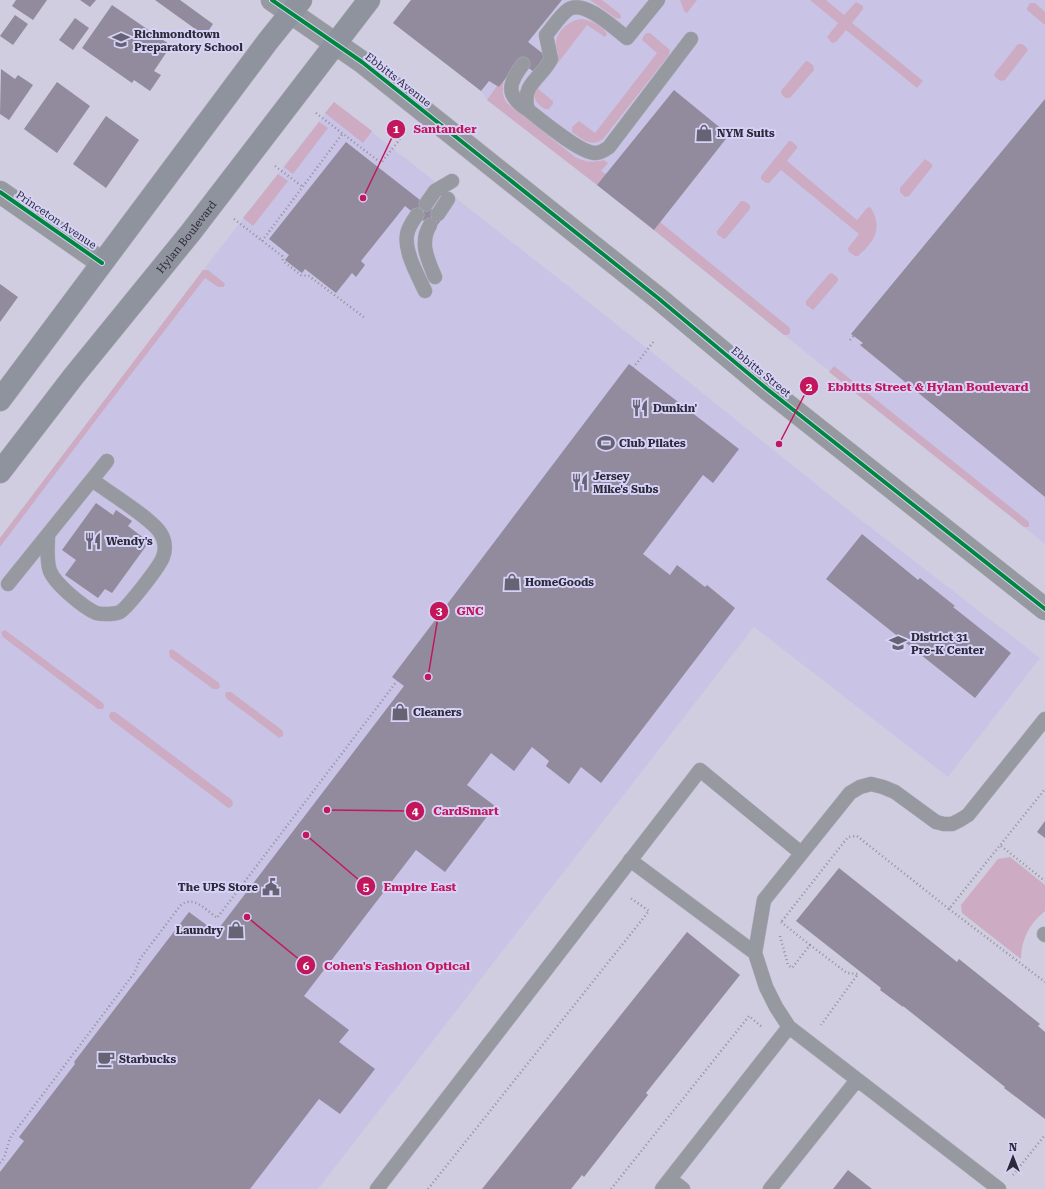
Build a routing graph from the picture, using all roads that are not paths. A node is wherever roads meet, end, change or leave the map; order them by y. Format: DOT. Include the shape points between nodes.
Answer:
graph roads {
  1 [pos="272,0"];
  2 [pos="369,0"];
  3 [pos="658,0"];
  4 [pos="296,6"];
  5 [pos="546,35"];
  6 [pos="690,39"];
  7 [pos="335,44"];
  8 [pos="536,48"];
  9 [pos="524,64"];
  10 [pos="528,110"];
  11 [pos="486,161"];
  12 [pos="452,181"];
  13 [pos="0,192"];
  14 [pos="448,199"];
  15 [pos="426,204"];
  16 [pos="438,214"];
  17 [pos="417,215"];
  18 [pos="430,226"];
  19 [pos="102,263"];
  20 [pos="435,277"];
  21 [pos="425,291"];
  22 [pos="0,400"];
  23 [pos="107,461"];
  24 [pos="0,472"];
  25 [pos="92,480"];
  26 [pos="48,534"];
  27 [pos="8,584"];
  28 [pos="1045,609"];
  29 [pos="1045,719"];
  30 [pos="801,853"];
  31 [pos="630,860"];
  32 [pos="755,953"];
  33 [pos="789,1027"];
  34 [pos="857,1080"];
  35 [pos="666,1184"];
  36 [pos="377,1189"];
  37 [pos="683,1189"];
  38 [pos="770,1189"];
  39 [pos="999,1189"];
  1 -- 4 [label="street, Ebbitts Avenue"];
  2 -- 7 [label="main road, Hylan Boulevard"];
  3 -- 5 [label="lane" via="627,38 594,13 579,7 568,10"];
  4 -- 7 [label="street, Ebbitts Avenue"];
  4 -- 19 [label="main road"];
  5 -- 8 [label="lane"];
  5 -- 10 [label="lane" via="551,59 529,88 526,101"];
  6 -- 10 [label="lane" via="603,152 596,154 583,150"];
  7 -- 11 [label="street, Ebbitts Avenue" via="362,62"];
  7 -- 24 [label="main road, Hylan Boulevard" via="191,232 72,377"];
  9 -- 10 [label="lane" via="514,77 511,92 520,105"];
  11 -- 28 [label="street, Ebbitts Street" via="767,389"];
  12 -- 15 [label="lane" via="435,191"];
  13 -- 19 [label="street, Princeton Avenue"];
  14 -- 16 [label="lane"];
  17 -- 21 [label="lane" via="410,225 406,243"];
  18 -- 20 [label="lane" via="424,243 425,253"];
  19 -- 22 [label="main road"];
  23 -- 25 [label="lane"];
  25 -- 26 [label="lane"];
  25 -- 26 [label="lane" via="157,527 162,534 165,551 163,559 125,608 120,612 98,613 76,599 57,582 50,571 48,561"];
  26 -- 27 [label="lane"];
  29 -- 30 [label="lane" via="968,815 960,820 952,824 936,822 895,792 871,784 850,793"];
  30 -- 31 [label="lane" via="700,770"];
  30 -- 32 [label="lane" via="764,900"];
  31 -- 32 [label="lane"];
  31 -- 36 [label="lane"];
  32 -- 33 [label="lane" via="766,986"];
  33 -- 34 [label="lane"];
  33 -- 35 [label="lane"];
  34 -- 38 [label="lane"];
  34 -- 39 [label="lane"];
  35 -- 37 [label="lane"];
}
